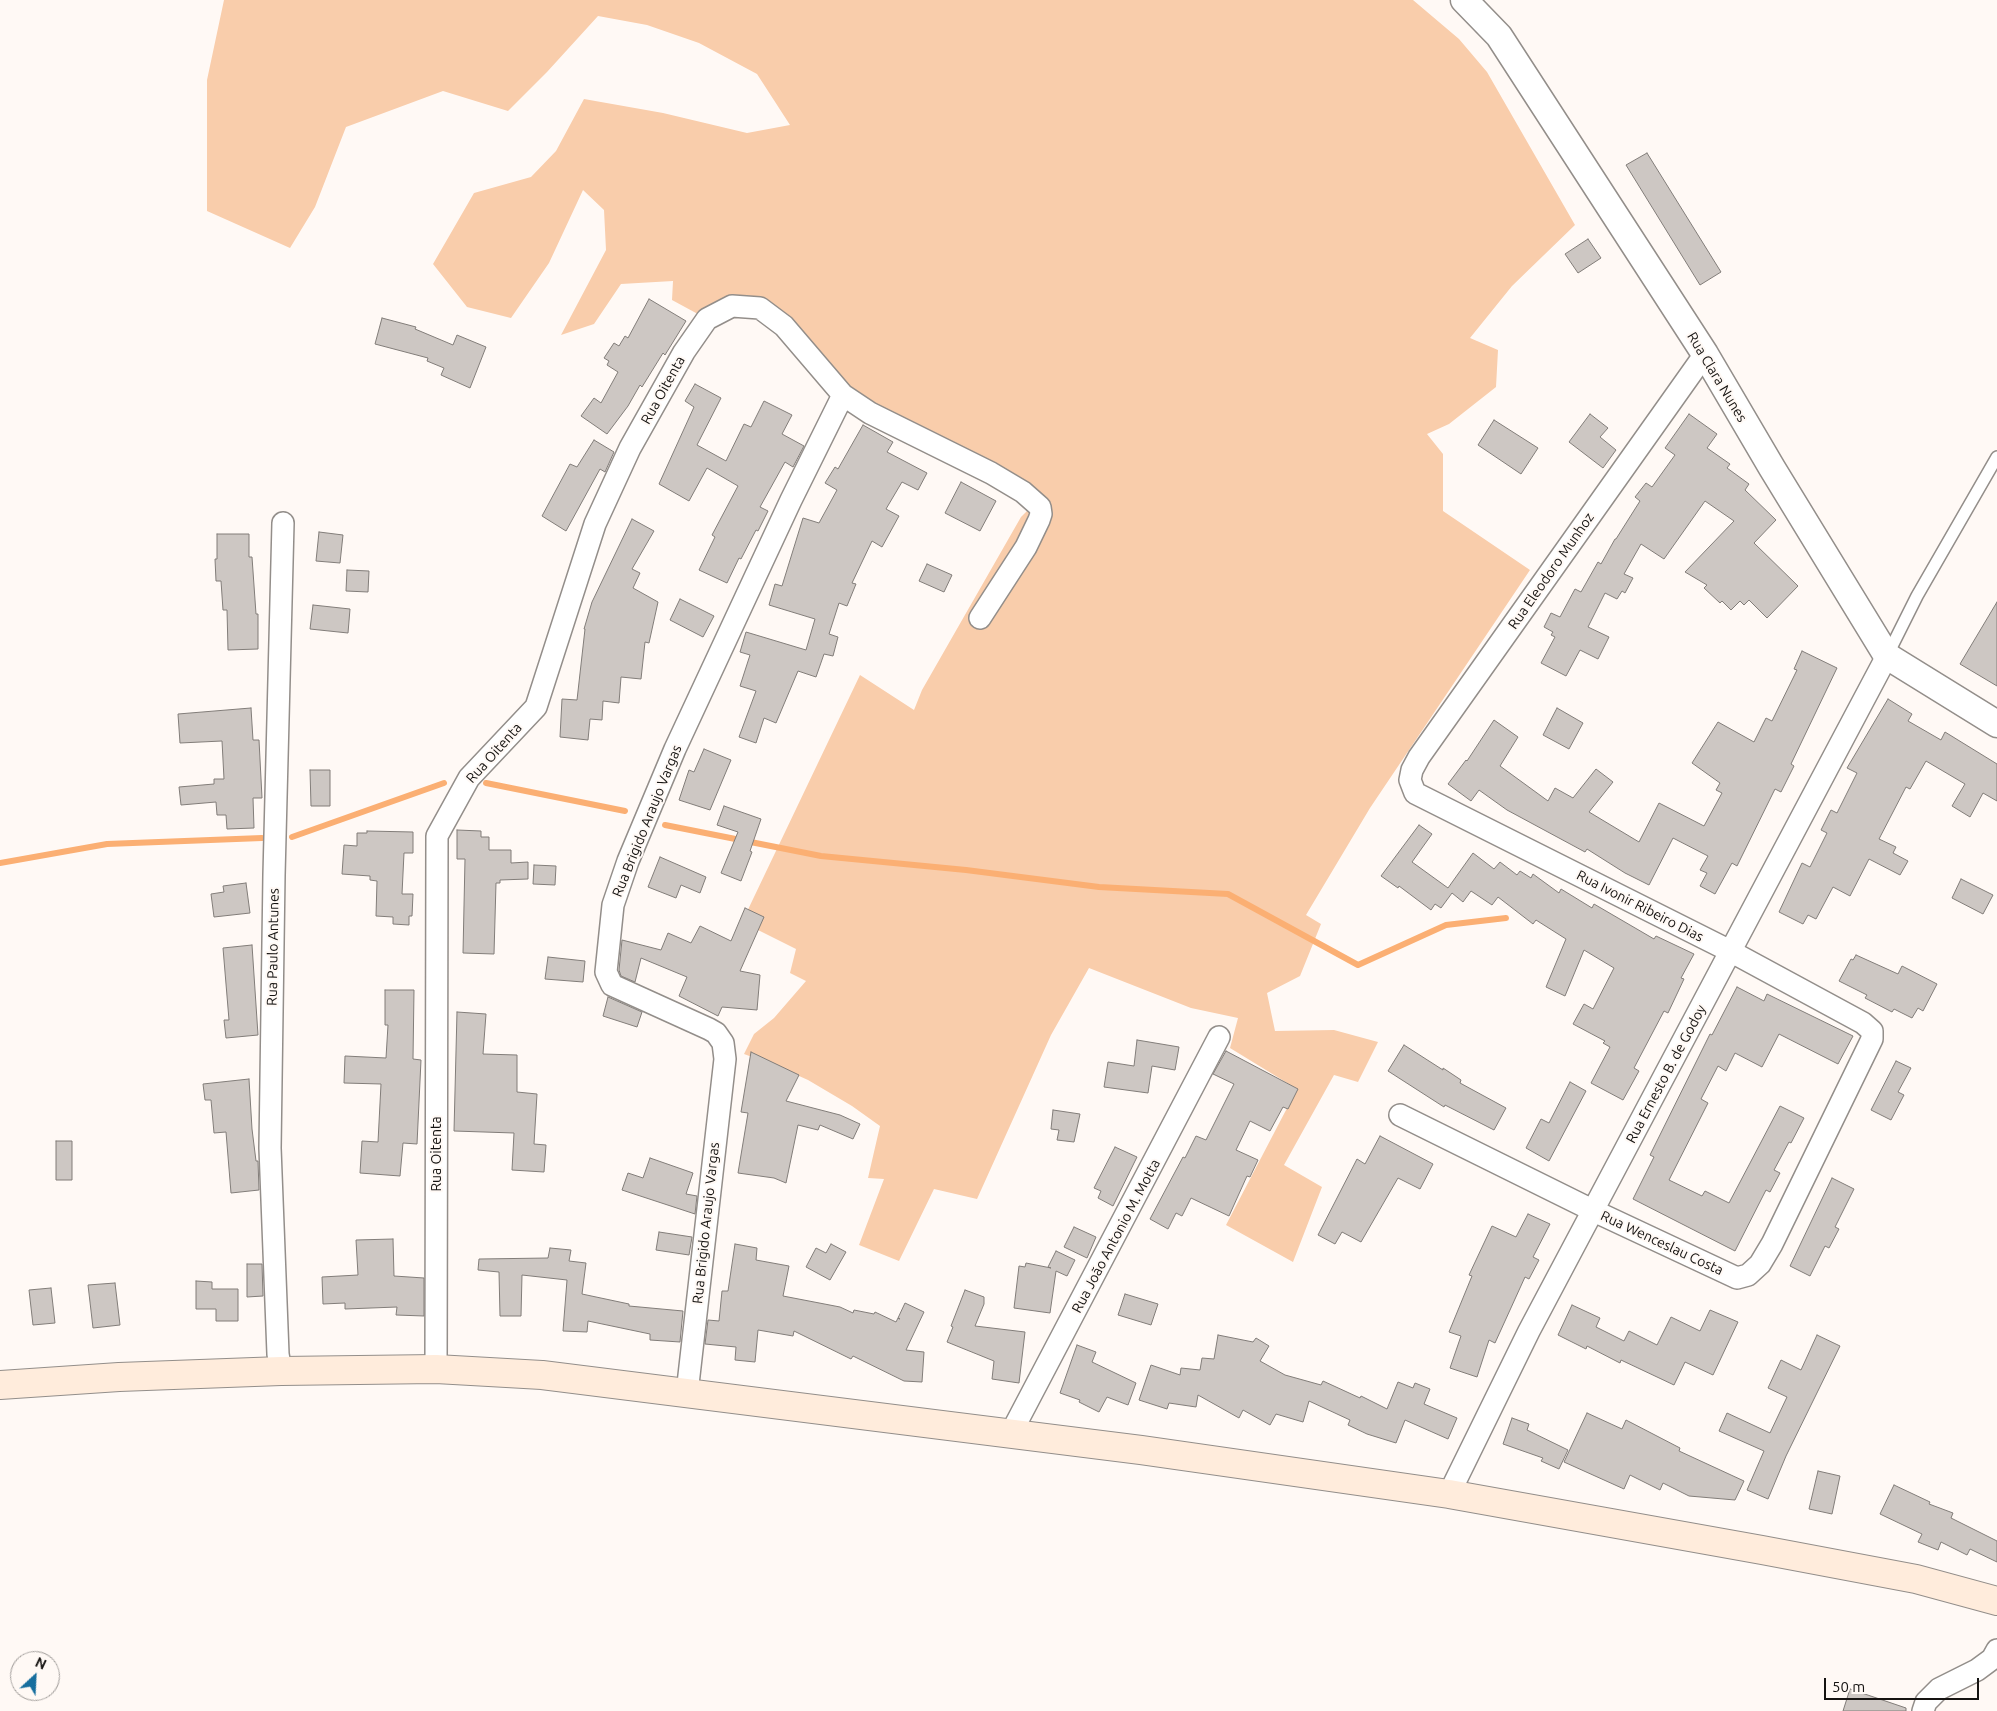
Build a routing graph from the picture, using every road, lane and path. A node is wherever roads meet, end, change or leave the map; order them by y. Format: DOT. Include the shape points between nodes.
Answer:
graph roads {
  1 [pos="1470,2"];
  2 [pos="1704,354"];
  3 [pos="843,395"];
  4 [pos="1997,457"];
  5 [pos="283,523"];
  6 [pos="980,618"];
  7 [pos="1887,656"];
  8 [pos="1997,724"];
  9 [pos="1415,793"];
  10 [pos="1730,951"];
  11 [pos="1863,1022"];
  12 [pos="1219,1038"];
  13 [pos="1400,1115"];
  14 [pos="1594,1211"];
  15 [pos="436,1369"];
  16 [pos="281,1371"];
  17 [pos="0,1385"];
  18 [pos="687,1393"];
  19 [pos="1012,1433"];
  20 [pos="1449,1494"];
  21 [pos="1997,1601"];
  22 [pos="1997,1650"];
  23 [pos="1923,1711"];
  1 -- 2 [label="street, Rua Clara Nunes" via="1499,36"];
  2 -- 7 [label="street, Rua Clara Nunes"];
  2 -- 9 [label="street, Rua Eleodoro Munhoz" via="1419,757 1410,780"];
  3 -- 6 [label="street" via="870,413 992,474 1023,492 1040,507 1039,520 1026,547"];
  3 -- 15 [label="street, Rua Oitenta" via="784,326 760,308 732,306 707,319 684,352 630,448 595,524 536,707 469,778 436,836"];
  3 -- 18 [label="street, Rua Brigido Araujo Vargas" via="675,749 613,905 606,972 612,985 709,1029 723,1043 725,1059"];
  4 -- 7 [label="lane" via="1917,596"];
  5 -- 16 [label="street, Rua Paulo Antunes" via="270,1148"];
  7 -- 8 [label="street, Rua Clara Nunes"];
  7 -- 10 [label="street, Rua Ernesto B. de Godoy"];
  9 -- 10 [label="street, Rua Ivonir Ribeiro Dias"];
  10 -- 11 [label="street, Rua Ivonir Ribeiro Dias"];
  10 -- 14 [label="street, Rua Ernesto B. de Godoy"];
  11 -- 14 [label="street, Rua Wenceslau Costa" via="1872,1031 1872,1039 1772,1244 1760,1264 1748,1275 1737,1278"];
  12 -- 19 [label="street, Rua João Antonio M. Motta"];
  13 -- 14 [label="street, Rua Wenceslau Costa"];
  14 -- 20 [label="street, Rua Ernesto B. de Godoy" via="1529,1331"];
  15 -- 16 [label="main road"];
  15 -- 18 [label="main road" via="542,1375"];
  16 -- 17 [label="main road"];
  18 -- 19 [label="main road"];
  19 -- 20 [label="main road"];
  20 -- 21 [label="main road" via="1868,1570"];
  22 -- 23 [label="street" via="1992,1659 1977,1670 1939,1689 1926,1702"];
}
